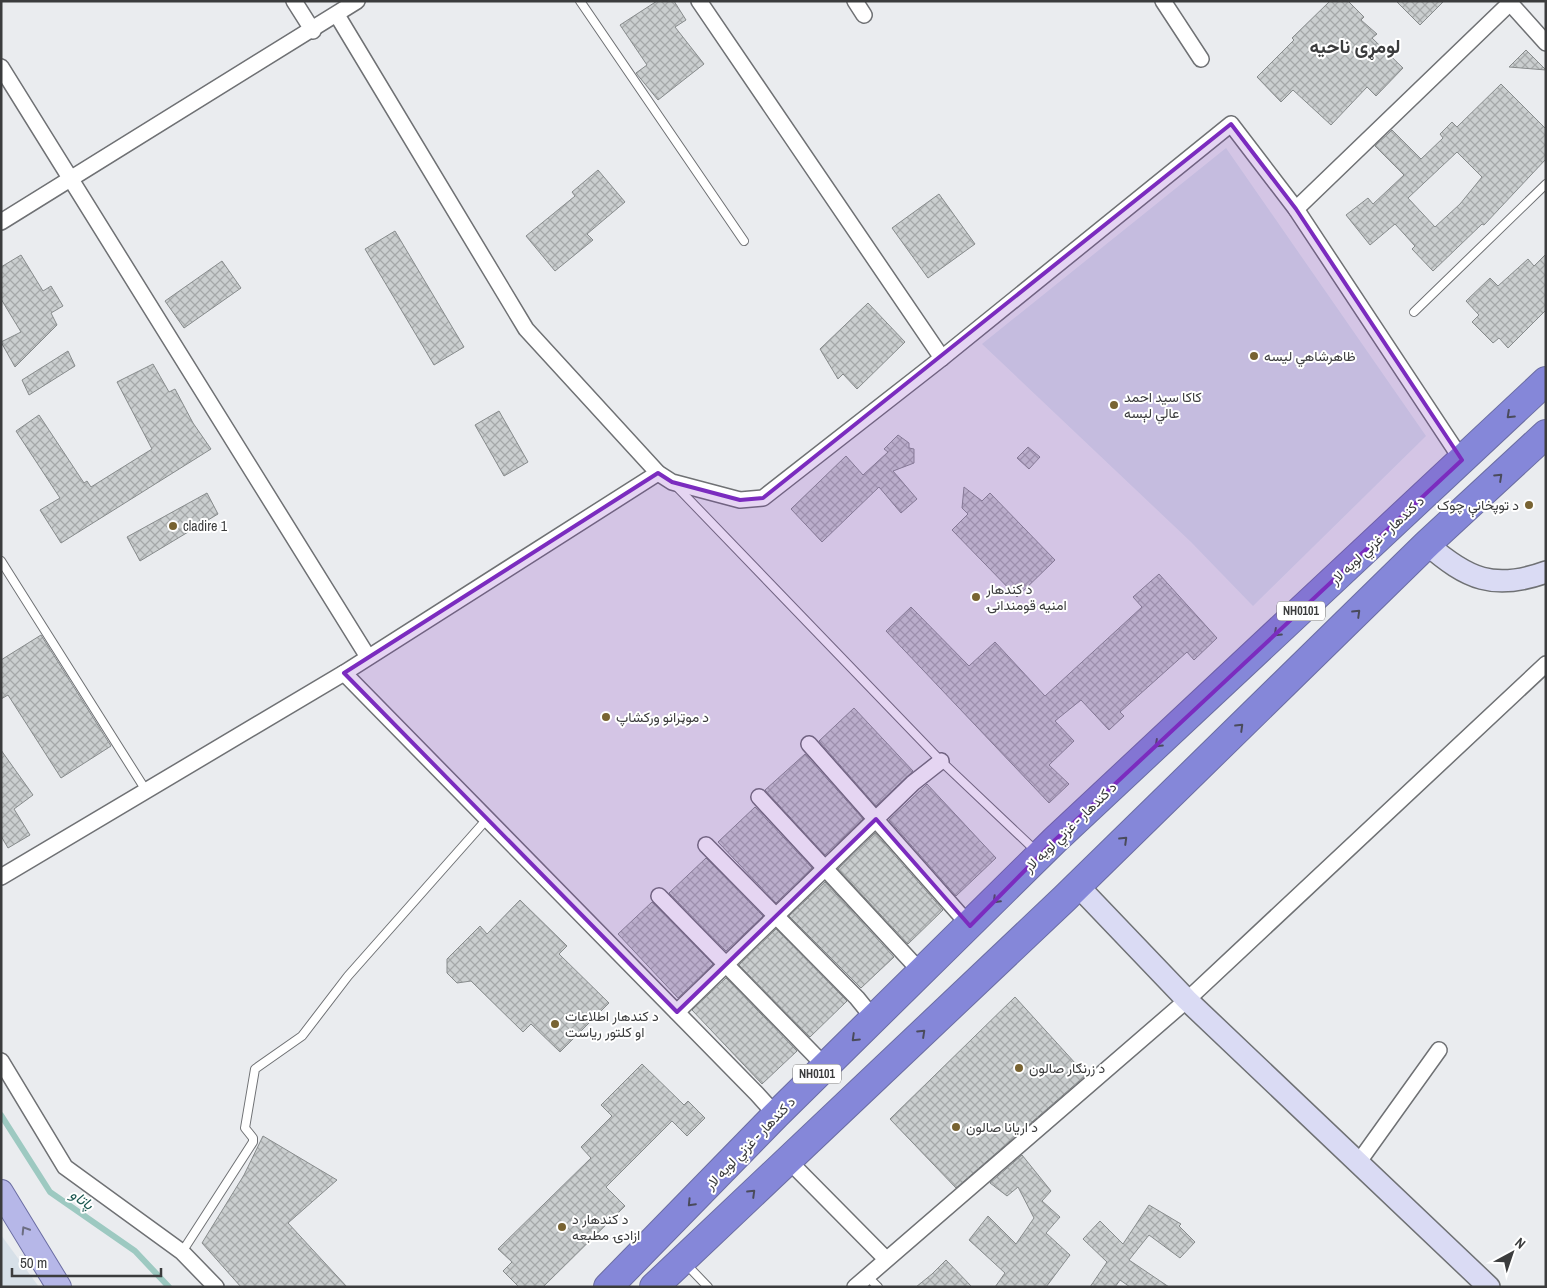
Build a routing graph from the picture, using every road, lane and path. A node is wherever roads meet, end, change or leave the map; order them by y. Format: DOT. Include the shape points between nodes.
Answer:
graph roads {
  1 [pos="294,1"];
  2 [pos="357,1"];
  3 [pos="580,1"];
  4 [pos="699,1"];
  5 [pos="855,1"];
  6 [pos="1163,1"];
  7 [pos="1511,2"];
  8 [pos="337,15"];
  9 [pos="864,15"];
  10 [pos="313,31"];
  11 [pos="1546,43"];
  12 [pos="1201,59"];
  13 [pos="1,67"];
  14 [pos="69,178"];
  15 [pos="1546,184"];
  16 [pos="1296,209"];
  17 [pos="1,222"];
  18 [pos="744,241"];
  19 [pos="1414,312"];
  20 [pos="942,358"];
  21 [pos="1546,381"];
  22 [pos="1546,434"];
  23 [pos="1462,460"];
  24 [pos="658,473"];
  25 [pos="672,482"];
  26 [pos="1427,544"];
  27 [pos="1,561"];
  28 [pos="1546,572"];
  29 [pos="368,657"];
  30 [pos="1546,664"];
  31 [pos="344,673"];
  32 [pos="809,744"];
  33 [pos="941,760"];
  34 [pos="147,792"];
  35 [pos="759,797"];
  36 [pos="487,819"];
  37 [pos="876,819"];
  38 [pos="706,845"];
  39 [pos="1040,856"];
  40 [pos="824,869"];
  41 [pos="1,877"];
  42 [pos="1078,886"];
  43 [pos="659,896"];
  44 [pos="776,916"];
  45 [pos="970,926"];
  46 [pos="726,964"];
  47 [pos="922,973"];
  48 [pos="1187,1000"];
  49 [pos="677,1012"];
  50 [pos="874,1019"];
  51 [pos="1439,1050"];
  52 [pos="1,1061"];
  53 [pos="825,1066"];
  54 [pos="776,1115"];
  55 [pos="787,1159"];
  56 [pos="1358,1163"];
  57 [pos="1,1192"];
  58 [pos="182,1252"];
  59 [pos="886,1259"];
  60 [pos="682,1260"];
  61 [pos="872,1282"];
  62 [pos="60,1287"];
  63 [pos="216,1287"];
  64 [pos="608,1287"];
  65 [pos="654,1287"];
  66 [pos="708,1287"];
  67 [pos="855,1287"];
  68 [pos="1489,1287"];
  1 -- 10 [label="street"];
  2 -- 8 [label="street"];
  3 -- 18 [label="lane"];
  4 -- 20 [label="street"];
  5 -- 9 [label="street"];
  6 -- 12 [label="street"];
  7 -- 11 [label="street"];
  7 -- 16 [label="street"];
  8 -- 10 [label="street"];
  8 -- 24 [label="street" via="526,330"];
  10 -- 14 [label="street"];
  13 -- 14 [label="street"];
  14 -- 17 [label="street"];
  14 -- 29 [label="street"];
  15 -- 19 [label="lane"];
  16 -- 20 [label="street" via="1231,124"];
  16 -- 23 [label="street"];
  20 -- 25 [label="street" via="763,498 740,500"];
  21 -- 23 [label="highway, د کندهار - غزني لويه لار / NH0101, one-way"];
  26 -- 22 [label="highway, NH0101, one-way"];
  23 -- 39 [label="highway, د کندهار - غزني لويه لار / NH0101, one-way"];
  24 -- 25 [label="street"];
  24 -- 29 [label="street"];
  25 -- 33 [label="lane"];
  26 -- 28 [label="main road" via="1447,562 1470,575 1496,582 1523,580"];
  42 -- 26 [label="highway, NH0101, one-way"];
  27 -- 34 [label="lane"];
  29 -- 31 [label="street"];
  30 -- 48 [label="street"];
  31 -- 34 [label="street"];
  31 -- 36 [label="street"];
  32 -- 37 [label="street"];
  33 -- 37 [label="street"];
  33 -- 39 [label="lane"];
  34 -- 41 [label="street"];
  35 -- 40 [label="street"];
  36 -- 49 [label="street"];
  36 -- 58 [label="lane" via="348,976 302,1036 255,1069 245,1128 253,1142"];
  37 -- 40 [label="street"];
  37 -- 45 [label="street"];
  38 -- 44 [label="street"];
  39 -- 45 [label="highway, د کندهار - غزني لويه لار / NH0101, one-way"];
  40 -- 44 [label="street"];
  40 -- 47 [label="street"];
  42 -- 48 [label="main road"];
  55 -- 42 [label="highway, NH0101, one-way"];
  43 -- 46 [label="street"];
  44 -- 46 [label="street"];
  44 -- 50 [label="street"];
  45 -- 47 [label="highway, د کندهار - غزني لويه لار / NH0101"];
  46 -- 49 [label="street"];
  46 -- 53 [label="street"];
  47 -- 50 [label="highway, د کندهار - غزني لويه لار / NH0101"];
  48 -- 56 [label="main road"];
  48 -- 59 [label="street"];
  49 -- 54 [label="street"];
  50 -- 53 [label="highway, د کندهار - غزني لويه لار / NH0101, one-way"];
  51 -- 56 [label="street"];
  52 -- 58 [label="street" via="65,1167"];
  53 -- 54 [label="highway, د کندهار - غزني لويه لار / NH0101"];
  54 -- 64 [label="highway, د کندهار - غزني لويه لار / NH0101, one-way"];
  55 -- 59 [label="street"];
  60 -- 55 [label="highway, NH0101, one-way"];
  56 -- 68 [label="main road"];
  62 -- 57 [label="main road, one-way"];
  58 -- 63 [label="street"];
  59 -- 61 [label="street"];
  60 -- 65 [label="highway, NH0101"];
  60 -- 66 [label="lane"];
  61 -- 67 [label="street"];
}
